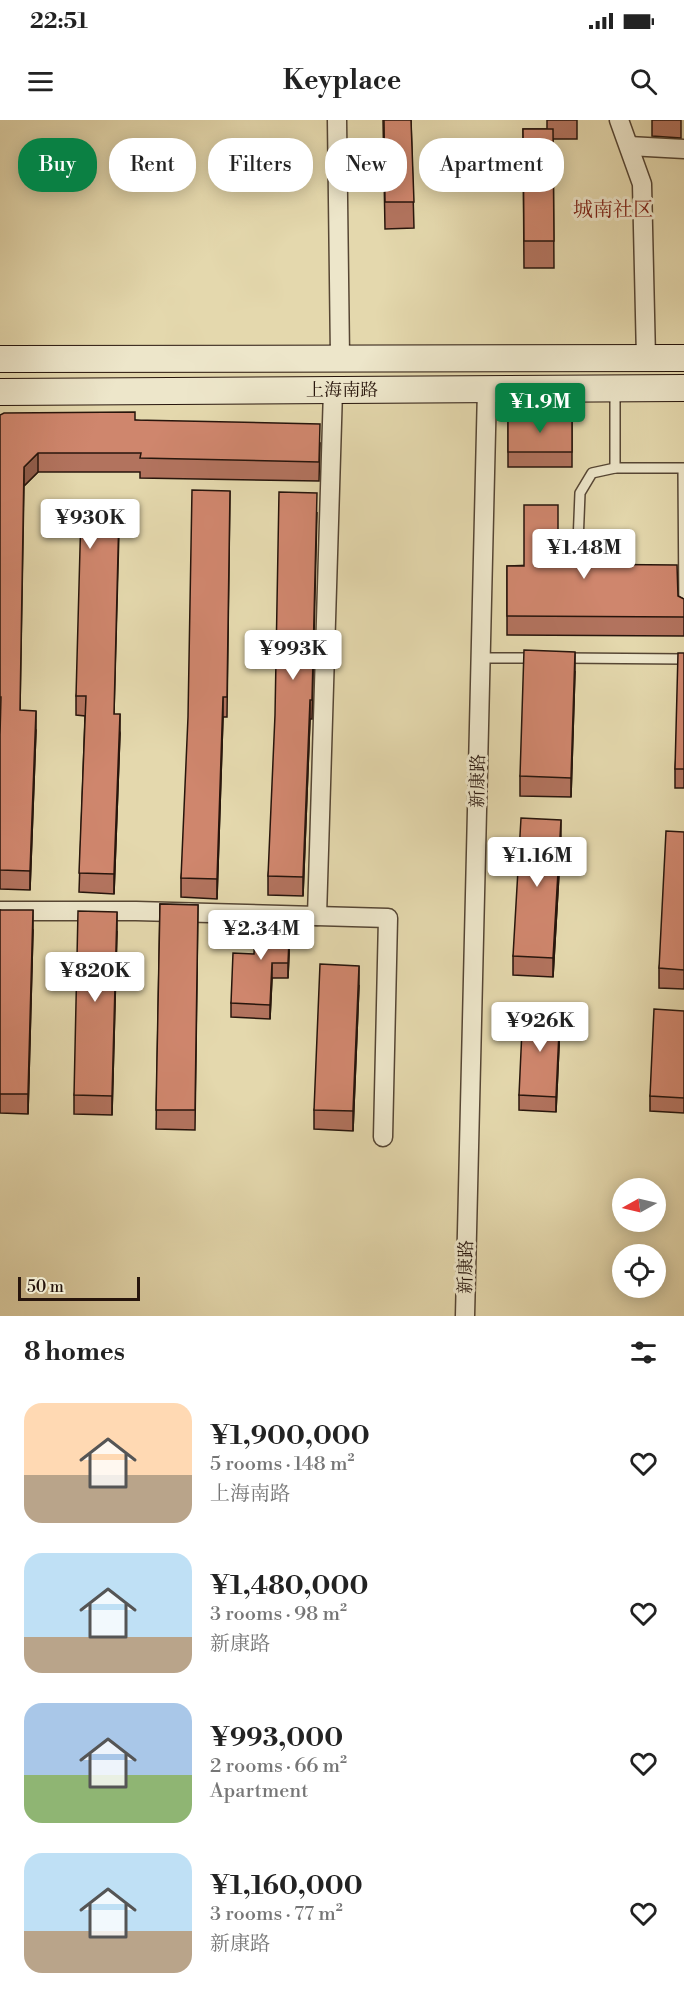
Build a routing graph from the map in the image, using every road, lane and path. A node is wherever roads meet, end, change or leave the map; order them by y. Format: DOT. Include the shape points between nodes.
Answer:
graph roads {
  1 [pos="338,120"];
  2 [pos="620,120"];
  3 [pos="629,146"];
  4 [pos="684,149"];
  5 [pos="340,357"];
  6 [pos="646,358"];
  7 [pos="684,358"];
  8 [pos="0,359"];
  9 [pos="615,388"];
  10 [pos="684,388"];
  11 [pos="487,389"];
  12 [pos="333,390"];
  13 [pos="0,392"];
  14 [pos="615,468"];
  15 [pos="672,573"];
  16 [pos="684,573"];
  17 [pos="591,575"];
  18 [pos="684,612"];
  19 [pos="481,658"];
  20 [pos="541,658"];
  21 [pos="552,658"];
  22 [pos="684,658"];
  23 [pos="0,911"];
  24 [pos="317,916"];
  25 [pos="383,1137"];
  26 [pos="465,1316"];
  1 -- 5 [label="street"];
  2 -- 3 [label="street"];
  3 -- 4 [label="street"];
  3 -- 6 [label="street" via="642,184"];
  5 -- 6 [label="main road, 上海南路"];
  5 -- 8 [label="main road, 上海南路"];
  6 -- 7 [label="main road, 上海南路"];
  9 -- 10 [label="main road, 上海南路"];
  9 -- 11 [label="main road, 上海南路"];
  9 -- 14 [label="lane"];
  11 -- 12 [label="main road, 上海南路"];
  11 -- 19 [label="street, 新康路"];
  12 -- 13 [label="main road, 上海南路"];
  12 -- 24 [label="street"];
  14 -- 16 [label="lane" via="683,468"];
  14 -- 17 [label="lane" via="592,473 580,493 577,568"];
  15 -- 16 [label="lane"];
  16 -- 18 [label="lane"];
  19 -- 20 [label="lane"];
  19 -- 26 [label="street, 新康路"];
  21 -- 22 [label="lane"];
  23 -- 24 [label="street"];
  24 -- 25 [label="street" via="388,918"];
}
